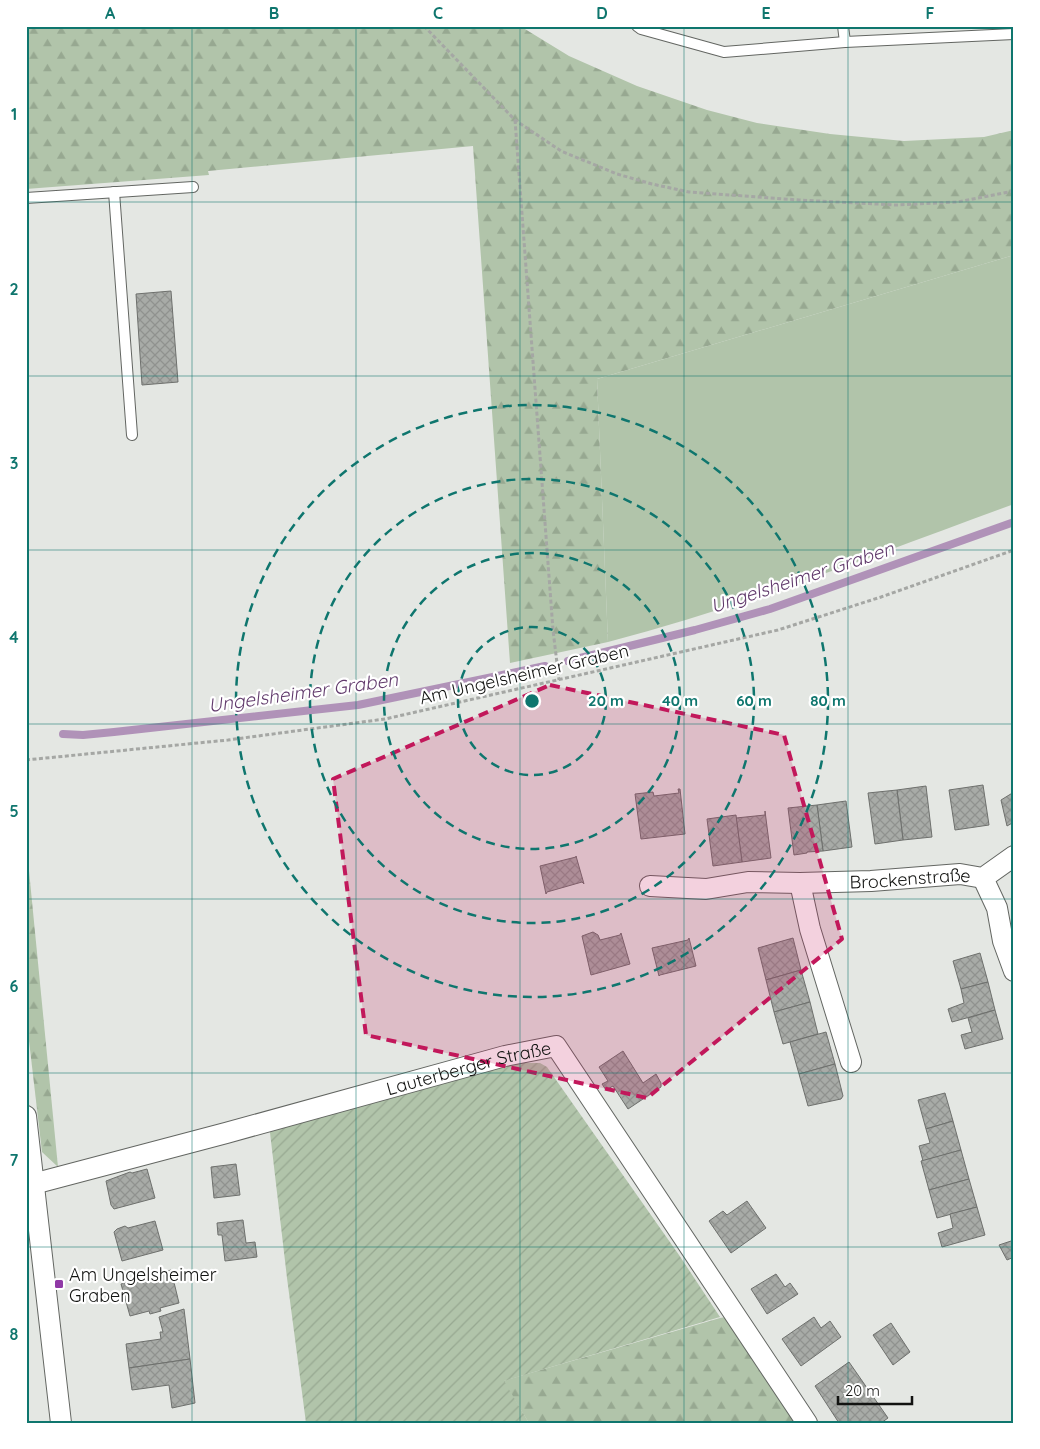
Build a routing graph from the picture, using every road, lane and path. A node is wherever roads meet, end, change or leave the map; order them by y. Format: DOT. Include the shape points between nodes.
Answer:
graph roads {
  1 [pos="424,26"];
  2 [pos="637,26"];
  3 [pos="843,26"];
  4 [pos="1014,34"];
  5 [pos="845,42"];
  6 [pos="515,120"];
  7 [pos="193,187"];
  8 [pos="1014,191"];
  9 [pos="114,192"];
  10 [pos="26,198"];
  11 [pos="132,435"];
  12 [pos="1014,550"];
  13 [pos="560,680"];
  14 [pos="26,760"];
  15 [pos="1014,856"];
  16 [pos="983,878"];
  17 [pos="800,883"];
  18 [pos="650,886"];
  19 [pos="1014,971"];
  20 [pos="850,1062"];
  21 [pos="26,1116"];
  22 [pos="33,1184"];
  23 [pos="61,1423"];
  24 [pos="807,1423"];
  1 -- 6 [label="path"];
  2 -- 5 [label="lane" via="724,52"];
  3 -- 5 [label="lane"];
  4 -- 5 [label="lane"];
  6 -- 8 [label="path" via="561,151 617,174 689,192 896,205 957,202"];
  6 -- 13 [label="path" via="553,630"];
  7 -- 9 [label="lane"];
  9 -- 10 [label="lane"];
  9 -- 11 [label="lane"];
  12 -- 13 [label="path, Am Ungelsheimer Graben" via="778,630"];
  13 -- 14 [label="path, Am Ungelsheimer Graben" via="385,719 228,740"];
  15 -- 16 [label="street, Brockenstraße"];
  16 -- 17 [label="street, Brockenstraße" via="960,874"];
  16 -- 19 [label="street" via="997,908 1003,941"];
  17 -- 18 [label="street, Brockenstraße" via="748,882 706,889"];
  17 -- 20 [label="street" via="810,929"];
  21 -- 22 [label="street"];
  22 -- 23 [label="street"];
  22 -- 24 [label="street, Lauterberger Straße" via="505,1056 556,1046"];
}
